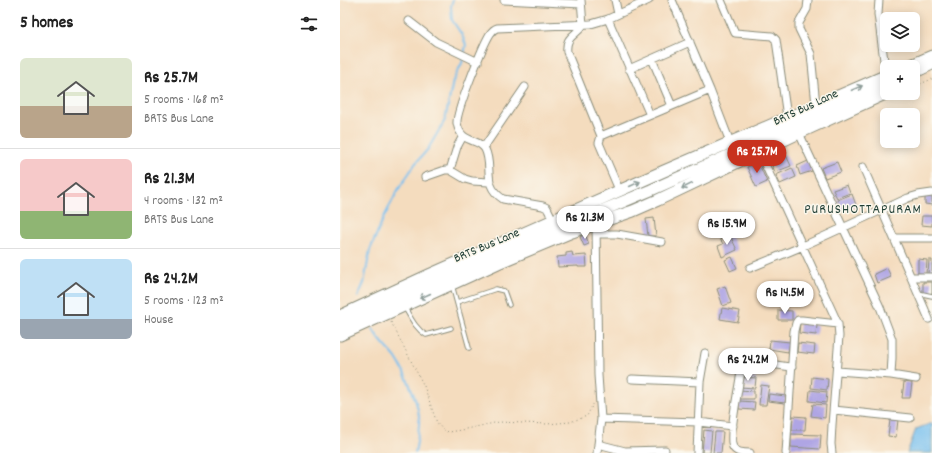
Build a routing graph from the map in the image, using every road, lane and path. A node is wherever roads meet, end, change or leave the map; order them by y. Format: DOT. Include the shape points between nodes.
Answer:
graph roads {
  1 [pos="504,0"];
  2 [pos="615,0"];
  3 [pos="649,0"];
  4 [pos="672,0"];
  5 [pos="721,0"];
  6 [pos="808,0"];
  7 [pos="879,0"];
  8 [pos="528,1"];
  9 [pos="581,2"];
  10 [pos="618,14"];
  11 [pos="608,18"];
  12 [pos="410,21"];
  13 [pos="583,25"];
  14 [pos="690,42"];
  15 [pos="932,56"];
  16 [pos="652,59"];
  17 [pos="884,60"];
  18 [pos="920,61"];
  19 [pos="478,62"];
  20 [pos="932,64"];
  21 [pos="630,69"];
  22 [pos="920,70"];
  23 [pos="932,72"];
  24 [pos="920,78"];
  25 [pos="932,79"];
  26 [pos="880,81"];
  27 [pos="880,81"];
  28 [pos="920,84"];
  29 [pos="525,87"];
  30 [pos="710,90"];
  31 [pos="880,95"];
  32 [pos="816,105"];
  33 [pos="672,106"];
  34 [pos="650,115"];
  35 [pos="787,117"];
  36 [pos="799,133"];
  37 [pos="463,136"];
  38 [pos="601,136"];
  39 [pos="730,142"];
  40 [pos="755,143"];
  41 [pos="484,147"];
  42 [pos="864,167"];
  43 [pos="450,170"];
  44 [pos="425,177"];
  45 [pos="489,182"];
  46 [pos="620,192"];
  47 [pos="932,193"];
  48 [pos="882,210"];
  49 [pos="553,220"];
  50 [pos="842,228"];
  51 [pos="596,229"];
  52 [pos="894,238"];
  53 [pos="932,238"];
  54 [pos="662,242"];
  55 [pos="803,246"];
  56 [pos="750,268"];
  57 [pos="911,277"];
  58 [pos="932,277"];
  59 [pos="451,284"];
  60 [pos="918,293"];
  61 [pos="932,296"];
  62 [pos="457,302"];
  63 [pos="403,306"];
  64 [pos="509,306"];
  65 [pos="387,314"];
  66 [pos="340,316"];
  67 [pos="929,319"];
  68 [pos="838,324"];
  69 [pos="340,326"];
  70 [pos="451,328"];
  71 [pos="340,335"];
  72 [pos="469,348"];
  73 [pos="705,353"];
  74 [pos="792,367"];
  75 [pos="837,371"];
  76 [pos="891,375"];
  77 [pos="632,379"];
  78 [pos="916,379"];
  79 [pos="700,382"];
  80 [pos="600,398"];
  81 [pos="834,410"];
  82 [pos="910,418"];
  83 [pos="601,420"];
  84 [pos="698,422"];
  85 [pos="733,426"];
  86 [pos="598,444"];
  87 [pos="665,450"];
  88 [pos="597,453"];
  89 [pos="697,453"];
  90 [pos="750,453"];
  91 [pos="786,453"];
  92 [pos="832,453"];
  1 -- 8 [label="street"];
  2 -- 10 [label="street"];
  3 -- 10 [label="street"];
  4 -- 14 [label="street"];
  5 -- 35 [label="street" via="735,33 775,37"];
  6 -- 32 [label="street" via="799,29 811,54"];
  7 -- 17 [label="street" via="878,14"];
  8 -- 9 [label="street"];
  9 -- 13 [label="street"];
  10 -- 11 [label="street"];
  11 -- 13 [label="street"];
  11 -- 21 [label="street"];
  12 -- 19 [label="street" via="436,42"];
  13 -- 19 [label="street" via="497,28 490,33"];
  13 -- 38 [label="street" via="567,42 567,52"];
  14 -- 16 [label="street"];
  14 -- 30 [label="street"];
  15 -- 18 [label="main road"];
  16 -- 21 [label="street"];
  16 -- 33 [label="street"];
  19 -- 37 [label="street" via="457,116"];
  20 -- 22 [label="main road"];
  21 -- 34 [label="street"];
  23 -- 24 [label="main road"];
  25 -- 28 [label="path"];
  32 -- 26 [label="main road, one-way"];
  27 -- 40 [label="main road, BRTS Bus Lane"];
  29 -- 41 [label="street"];
  30 -- 33 [label="street"];
  30 -- 39 [label="street"];
  31 -- 36 [label="main road"];
  32 -- 35 [label="main road"];
  33 -- 34 [label="street"];
  34 -- 38 [label="street"];
  35 -- 40 [label="main road"];
  36 -- 40 [label="main road"];
  36 -- 50 [label="street"];
  37 -- 41 [label="street"];
  37 -- 43 [label="street"];
  38 -- 46 [label="street" via="599,143"];
  39 -- 40 [label="main road"];
  46 -- 39 [label="main road, one-way"];
  40 -- 51 [label="main road, one-way" via="658,200"];
  40 -- 55 [label="street"];
  40 -- 69 [label="main road, BRTS Bus Lane" via="635,197 455,272"];
  41 -- 45 [label="street"];
  42 -- 48 [label="street"];
  43 -- 44 [label="street"];
  43 -- 45 [label="street" via="465,179"];
  45 -- 49 [label="street" via="492,190 503,199 543,206 547,208"];
  46 -- 49 [label="main road"];
  47 -- 48 [label="street" via="918,195"];
  48 -- 50 [label="street"];
  48 -- 52 [label="street"];
  49 -- 66 [label="main road"];
  50 -- 55 [label="street"];
  50 -- 76 [label="street" via="880,307 892,339"];
  51 -- 54 [label="street"];
  51 -- 59 [label="main road" via="525,252"];
  51 -- 80 [label="street"];
  52 -- 53 [label="street"];
  52 -- 57 [label="street"];
  55 -- 56 [label="street"];
  55 -- 68 [label="street"];
  57 -- 58 [label="street"];
  57 -- 60 [label="street"];
  59 -- 62 [label="lane"];
  59 -- 63 [label="main road, one-way"];
  60 -- 61 [label="lane"];
  60 -- 67 [label="street"];
  62 -- 64 [label="lane" via="496,289 504,291"];
  62 -- 72 [label="lane"];
  63 -- 65 [label="main road"];
  63 -- 70 [label="lane" via="413,322 426,335"];
  65 -- 71 [label="main road"];
  65 -- 80 [label="path" via="424,386 437,423 444,431 499,422 570,422 587,416 592,405"];
  68 -- 74 [label="street" via="798,320 794,331"];
  68 -- 75 [label="street"];
  73 -- 79 [label="street"];
  74 -- 85 [label="street" via="748,364 742,368"];
  74 -- 91 [label="street"];
  75 -- 76 [label="street"];
  75 -- 81 [label="street"];
  76 -- 78 [label="street"];
  77 -- 79 [label="street"];
  79 -- 84 [label="street"];
  80 -- 83 [label="street"];
  81 -- 82 [label="street"];
  81 -- 92 [label="street"];
  83 -- 84 [label="street"];
  83 -- 86 [label="street"];
  84 -- 85 [label="street"];
  84 -- 89 [label="street"];
  85 -- 90 [label="street" via="734,449"];
  86 -- 87 [label="street" via="626,451"];
  86 -- 88 [label="street"];
}
